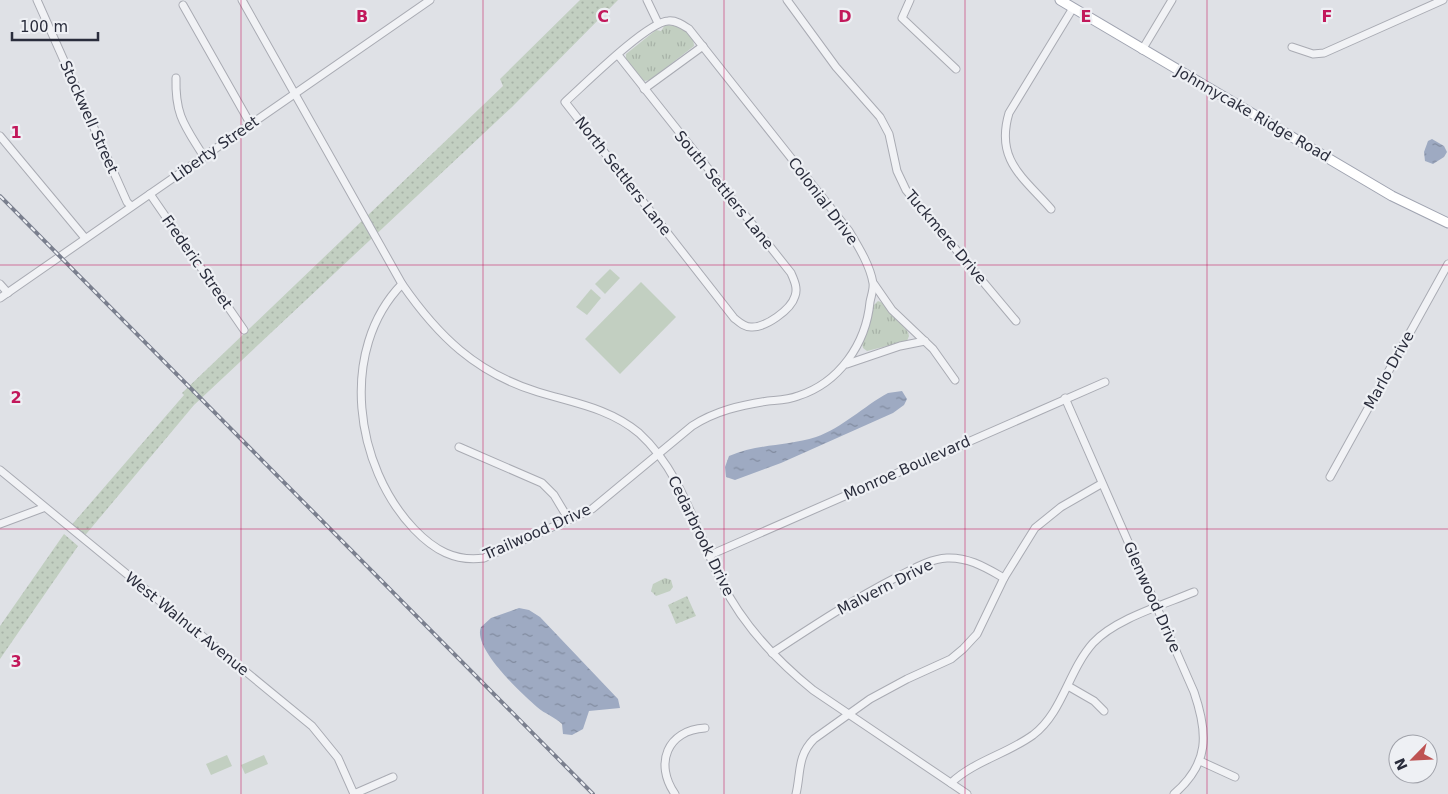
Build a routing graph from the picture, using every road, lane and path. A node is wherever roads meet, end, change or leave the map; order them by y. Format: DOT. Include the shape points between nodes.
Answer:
graph roads {
  1 [pos="37,0"];
  2 [pos="242,0"];
  3 [pos="430,0"];
  4 [pos="648,0"];
  5 [pos="787,0"];
  6 [pos="910,0"];
  7 [pos="1060,0"];
  8 [pos="1172,0"];
  9 [pos="1443,0"];
  10 [pos="1429,3"];
  11 [pos="183,5"];
  12 [pos="1073,8"];
  13 [pos="658,23"];
  14 [pos="703,46"];
  15 [pos="1292,47"];
  16 [pos="1142,50"];
  17 [pos="618,55"];
  18 [pos="956,69"];
  19 [pos="176,78"];
  20 [pos="644,89"];
  21 [pos="295,92"];
  22 [pos="251,125"];
  23 [pos="0,136"];
  24 [pos="204,157"];
  25 [pos="150,194"];
  26 [pos="131,206"];
  27 [pos="1051,209"];
  28 [pos="1448,223"];
  29 [pos="85,238"];
  30 [pos="1448,264"];
  31 [pos="0,284"];
  32 [pos="402,284"];
  33 [pos="874,284"];
  34 [pos="8,293"];
  35 [pos="0,298"];
  36 [pos="1016,321"];
  37 [pos="766,323"];
  38 [pos="244,330"];
  39 [pos="925,341"];
  40 [pos="845,364"];
  41 [pos="955,380"];
  42 [pos="1105,382"];
  43 [pos="1065,398"];
  44 [pos="459,447"];
  45 [pos="658,454"];
  46 [pos="0,470"];
  47 [pos="1330,477"];
  48 [pos="1101,484"];
  49 [pos="43,508"];
  50 [pos="569,520"];
  51 [pos="0,524"];
  52 [pos="710,555"];
  53 [pos="1004,578"];
  54 [pos="1194,592"];
  55 [pos="1157,608"];
  56 [pos="772,653"];
  57 [pos="1068,686"];
  58 [pos="1104,711"];
  59 [pos="852,714"];
  60 [pos="706,728"];
  61 [pos="1200,761"];
  62 [pos="393,777"];
  63 [pos="1235,777"];
  64 [pos="951,783"];
  65 [pos="354,794"];
  66 [pos="676,794"];
  67 [pos="796,794"];
  68 [pos="966,794"];
  69 [pos="1174,794"];
  1 -- 26 [label="street, Stockwell Street"];
  2 -- 21 [label="street"];
  3 -- 21 [label="street, Liberty Street"];
  4 -- 13 [label="street"];
  5 -- 36 [label="street, Tuckmere Drive" via="836,67 886,126 897,171 906,190"];
  6 -- 18 [label="street" via="902,18"];
  7 -- 12 [label="main road, Johnnycake Ridge Road"];
  8 -- 16 [label="street"];
  9 -- 10 [label="street"];
  10 -- 15 [label="street" via="1324,53 1313,54"];
  11 -- 22 [label="street"];
  12 -- 16 [label="main road, Johnnycake Ridge Road"];
  12 -- 27 [label="street" via="1009,113 1004,133 1009,159"];
  13 -- 14 [label="street, Colonial Drive" via="682,24"];
  13 -- 17 [label="street, North Settlers Lane"];
  14 -- 20 [label="street"];
  14 -- 33 [label="street, Colonial Drive" via="849,232"];
  16 -- 28 [label="main road, Johnnycake Ridge Road" via="1392,196"];
  17 -- 20 [label="street, South Settlers Lane"];
  17 -- 37 [label="street, North Settlers Lane" via="565,102 734,318 750,328"];
  19 -- 24 [label="street" via="178,113"];
  20 -- 37 [label="street, South Settlers Lane" via="791,273 796,295 787,307"];
  21 -- 22 [label="street, Liberty Street"];
  21 -- 32 [label="street"];
  22 -- 24 [label="street, Liberty Street"];
  23 -- 29 [label="street"];
  24 -- 25 [label="street, Liberty Street"];
  25 -- 26 [label="street, Liberty Street"];
  25 -- 38 [label="street, Frederic Street"];
  26 -- 29 [label="street, Liberty Street"];
  29 -- 34 [label="street, Liberty Street"];
  30 -- 47 [label="street, Marlo Drive"];
  31 -- 34 [label="street"];
  32 -- 45 [label="street, Cedarbrook Drive" via="448,341 480,366 538,392 612,415 639,434"];
  32 -- 50 [label="street, Trailwood Drive" via="380,315 369,342 361,405 365,437 374,466 386,493 403,518 445,554 469,560 484,558"];
  33 -- 39 [label="street, Colonial Drive" via="892,310"];
  33 -- 40 [label="street" via="865,327"];
  34 -- 35 [label="street, Liberty Street"];
  39 -- 40 [label="street"];
  39 -- 41 [label="street, Colonial Drive"];
  40 -- 45 [label="street" via="822,384 797,397 732,408 710,416 692,426"];
  42 -- 43 [label="street, Monroe Boulevard"];
  43 -- 48 [label="street, Glenwood Drive"];
  43 -- 52 [label="street, Monroe Boulevard"];
  44 -- 50 [label="street" via="542,482"];
  45 -- 50 [label="street, Trailwood Drive" via="592,509"];
  45 -- 52 [label="street, Cedarbrook Drive" via="676,480"];
  46 -- 49 [label="street, West Walnut Avenue"];
  48 -- 53 [label="street" via="1061,506 1035,528"];
  48 -- 55 [label="street, Glenwood Drive"];
  49 -- 51 [label="street"];
  49 -- 65 [label="street, West Walnut Avenue" via="312,726 338,758"];
  52 -- 56 [label="street, Cedarbrook Drive" via="728,594"];
  53 -- 56 [label="street, Malvern Drive" via="970,560 934,560 847,605"];
  53 -- 59 [label="street" via="982,624 963,649 951,659 904,680"];
  54 -- 55 [label="street"];
  55 -- 57 [label="street" via="1122,622 1102,635 1086,652"];
  55 -- 61 [label="street, Glenwood Drive" via="1202,716 1204,738"];
  56 -- 59 [label="street, Cedarbrook Drive" via="813,690"];
  57 -- 58 [label="street" via="1094,700"];
  57 -- 64 [label="street" via="1056,709 1033,735 961,773"];
  59 -- 64 [label="street, Cedarbrook Drive"];
  59 -- 67 [label="street" via="807,745 800,761"];
  60 -- 66 [label="street" via="684,732 666,754 665,774"];
  61 -- 63 [label="street"];
  61 -- 69 [label="street, Glenwood Drive" via="1193,775"];
  62 -- 65 [label="street"];
  64 -- 68 [label="street, Cedarbrook Drive"];
}
